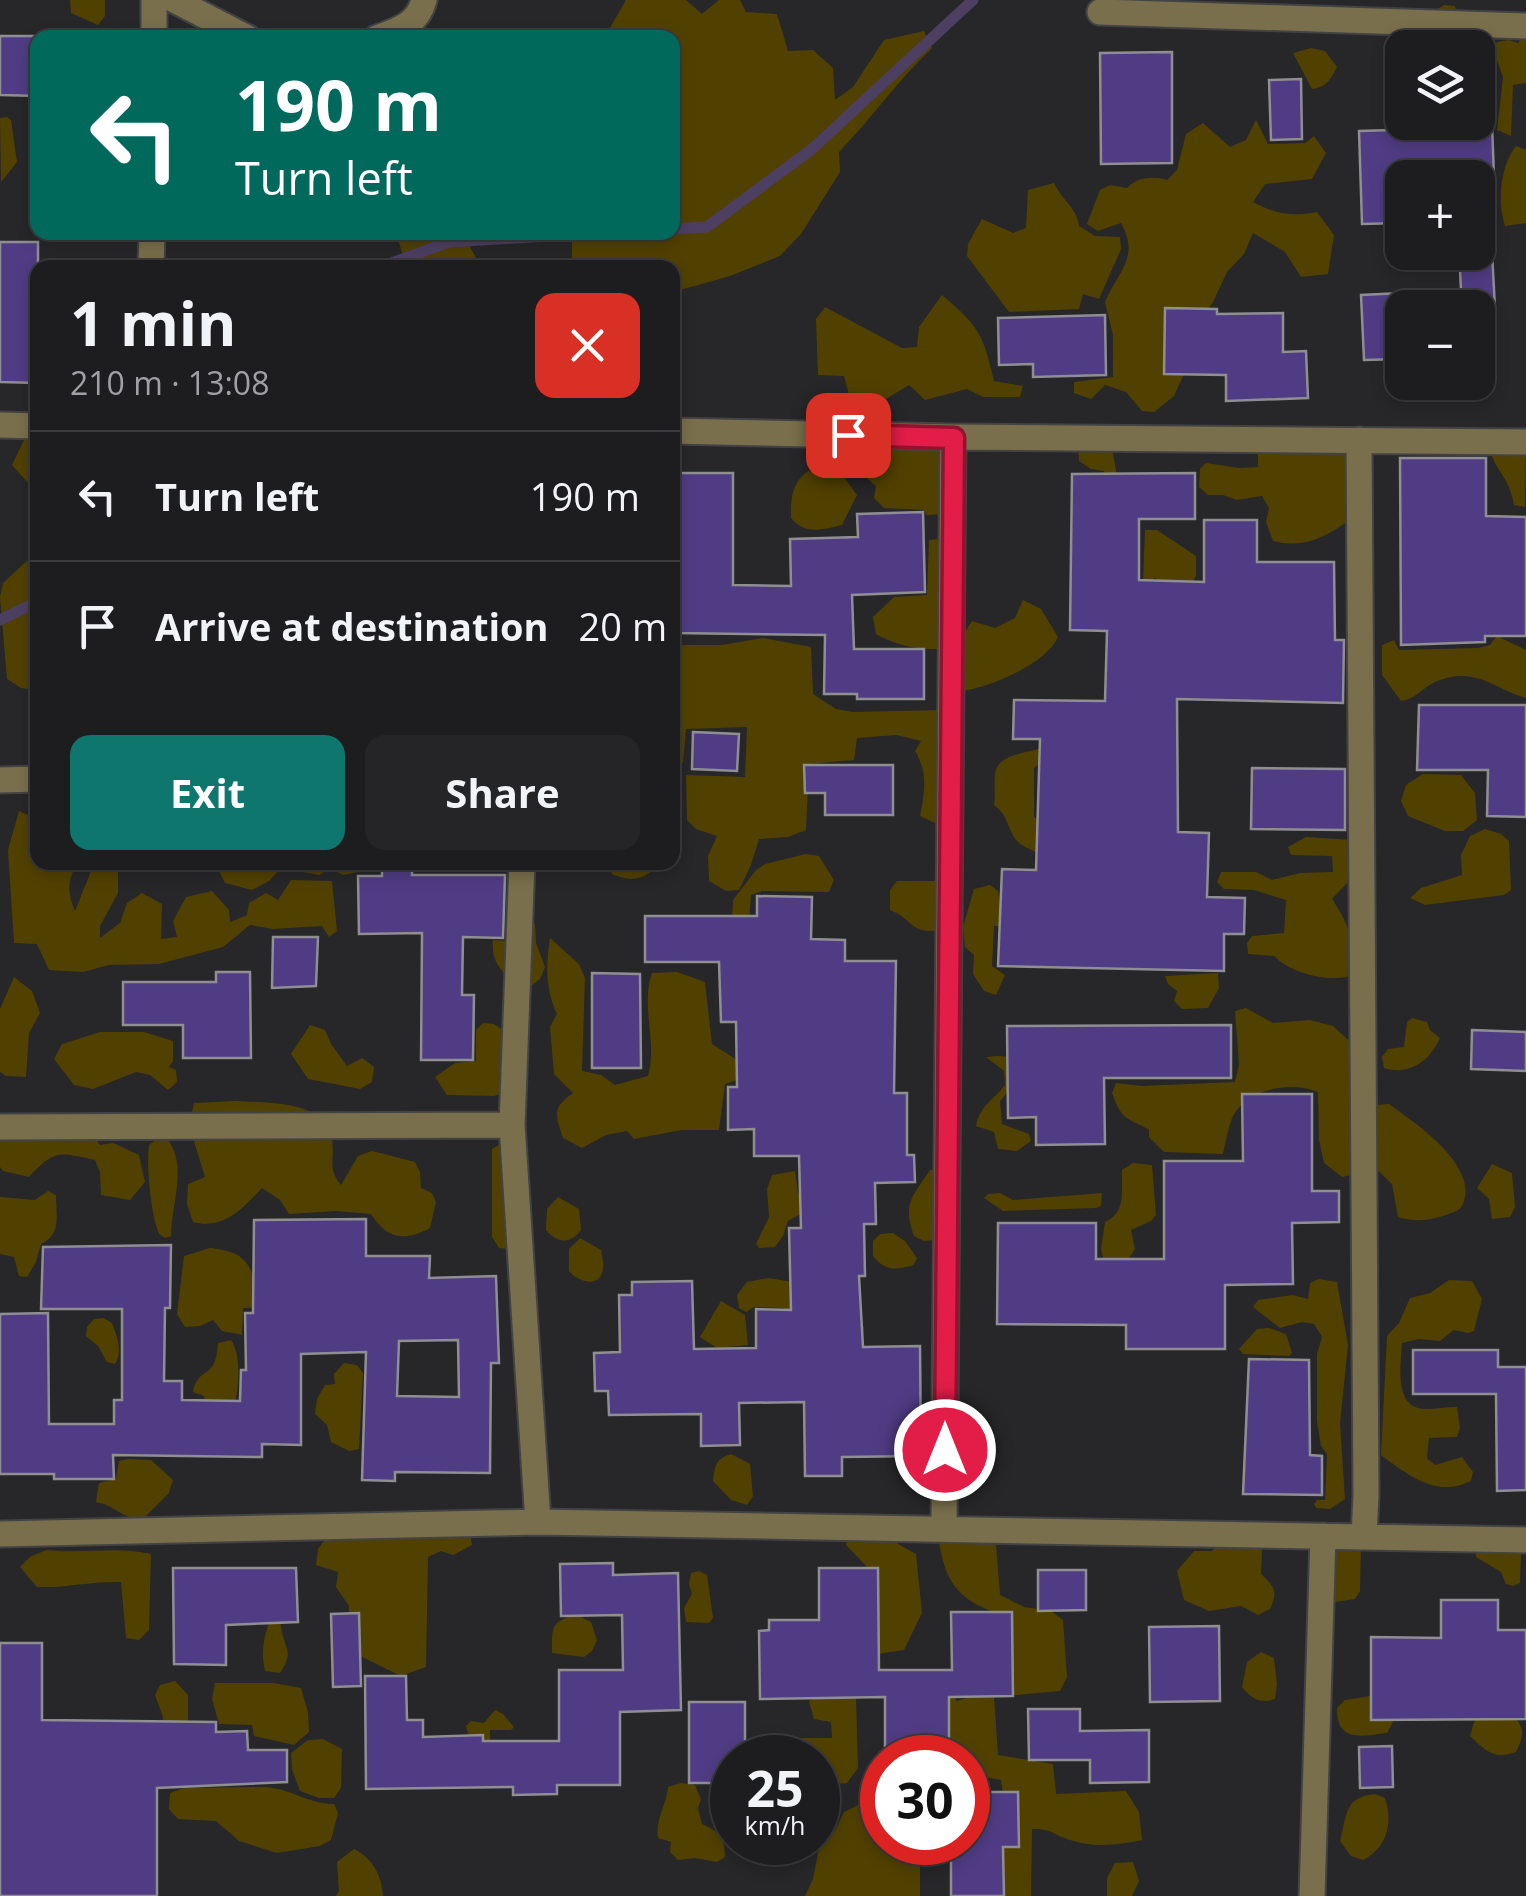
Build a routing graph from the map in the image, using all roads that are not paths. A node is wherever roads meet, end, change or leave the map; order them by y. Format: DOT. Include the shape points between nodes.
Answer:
graph roads {
  1 [pos="154,0"];
  2 [pos="174,0"];
  3 [pos="424,0"];
  4 [pos="1100,12"];
  5 [pos="1526,26"];
  6 [pos="154,30"];
  7 [pos="232,30"];
  8 [pos="399,30"];
  9 [pos="0,425"];
  10 [pos="30,426"];
  11 [pos="680,431"];
  12 [pos="954,438"];
  13 [pos="1359,440"];
  14 [pos="1526,442"];
  15 [pos="0,780"];
  16 [pos="30,780"];
  17 [pos="522,870"];
  18 [pos="512,1125"];
  19 [pos="0,1128"];
  20 [pos="538,1522"];
  21 [pos="944,1528"];
  22 [pos="0,1534"];
  23 [pos="1323,1536"];
  24 [pos="1364,1537"];
  25 [pos="1526,1540"];
  26 [pos="1312,1896"];
  1 -- 6 [label="street"];
  2 -- 7 [label="street"];
  3 -- 8 [label="street"];
  4 -- 5 [label="street"];
  9 -- 10 [label="street"];
  11 -- 12 [label="street"];
  12 -- 13 [label="street"];
  12 -- 21 [label="street"];
  13 -- 14 [label="street"];
  13 -- 24 [label="street"];
  15 -- 16 [label="street"];
  17 -- 18 [label="street"];
  18 -- 19 [label="street"];
  18 -- 20 [label="street"];
  20 -- 21 [label="street"];
  20 -- 22 [label="street"];
  21 -- 23 [label="street"];
  23 -- 24 [label="street"];
  23 -- 26 [label="street"];
  24 -- 25 [label="street"];
}
